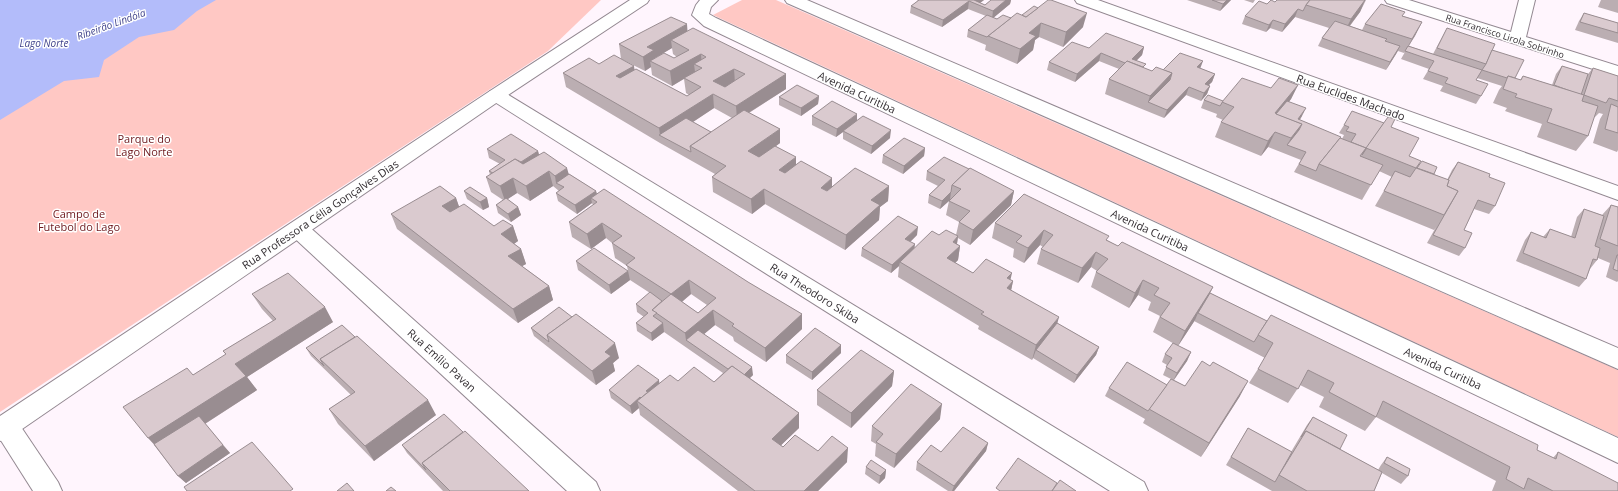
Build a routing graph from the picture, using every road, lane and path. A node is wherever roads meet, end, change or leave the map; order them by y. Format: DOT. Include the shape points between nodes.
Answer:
graph roads {
  1 [pos="641,0"];
  2 [pos="710,0"];
  3 [pos="794,0"];
  4 [pos="1083,0"];
  5 [pos="1393,0"];
  6 [pos="1527,0"];
  7 [pos="623,6"];
  8 [pos="1517,40"];
  9 [pos="1618,72"];
  10 [pos="496,95"];
  11 [pos="1618,193"];
  12 [pos="298,229"];
  13 [pos="1618,359"];
  14 [pos="3,428"];
  15 [pos="1618,451"];
  16 [pos="48,491"];
  17 [pos="586,491"];
  18 [pos="1134,491"];
  1 -- 7 [label="street, Rua Professora Célia Gonçalves Dias"];
  2 -- 15 [label="street, Avenida Curitiba" via="704,5 700,15 710,22"];
  3 -- 13 [label="street"];
  4 -- 11 [label="street, Rua Euclides Machado"];
  5 -- 8 [label="street, Rua Francisco Lirola Sobrinho"];
  6 -- 8 [label="street"];
  7 -- 10 [label="street, Rua Professora Célia Gonçalves Dias"];
  8 -- 9 [label="street, Rua Francisco Lirola Sobrinho"];
  10 -- 12 [label="street, Rua Professora Célia Gonçalves Dias"];
  10 -- 18 [label="street, Rua Theodoro Skiba"];
  12 -- 14 [label="street, Rua Professora Célia Gonçalves Dias"];
  12 -- 17 [label="street, Rua Emílio Pavan"];
  14 -- 16 [label="street"];
}
